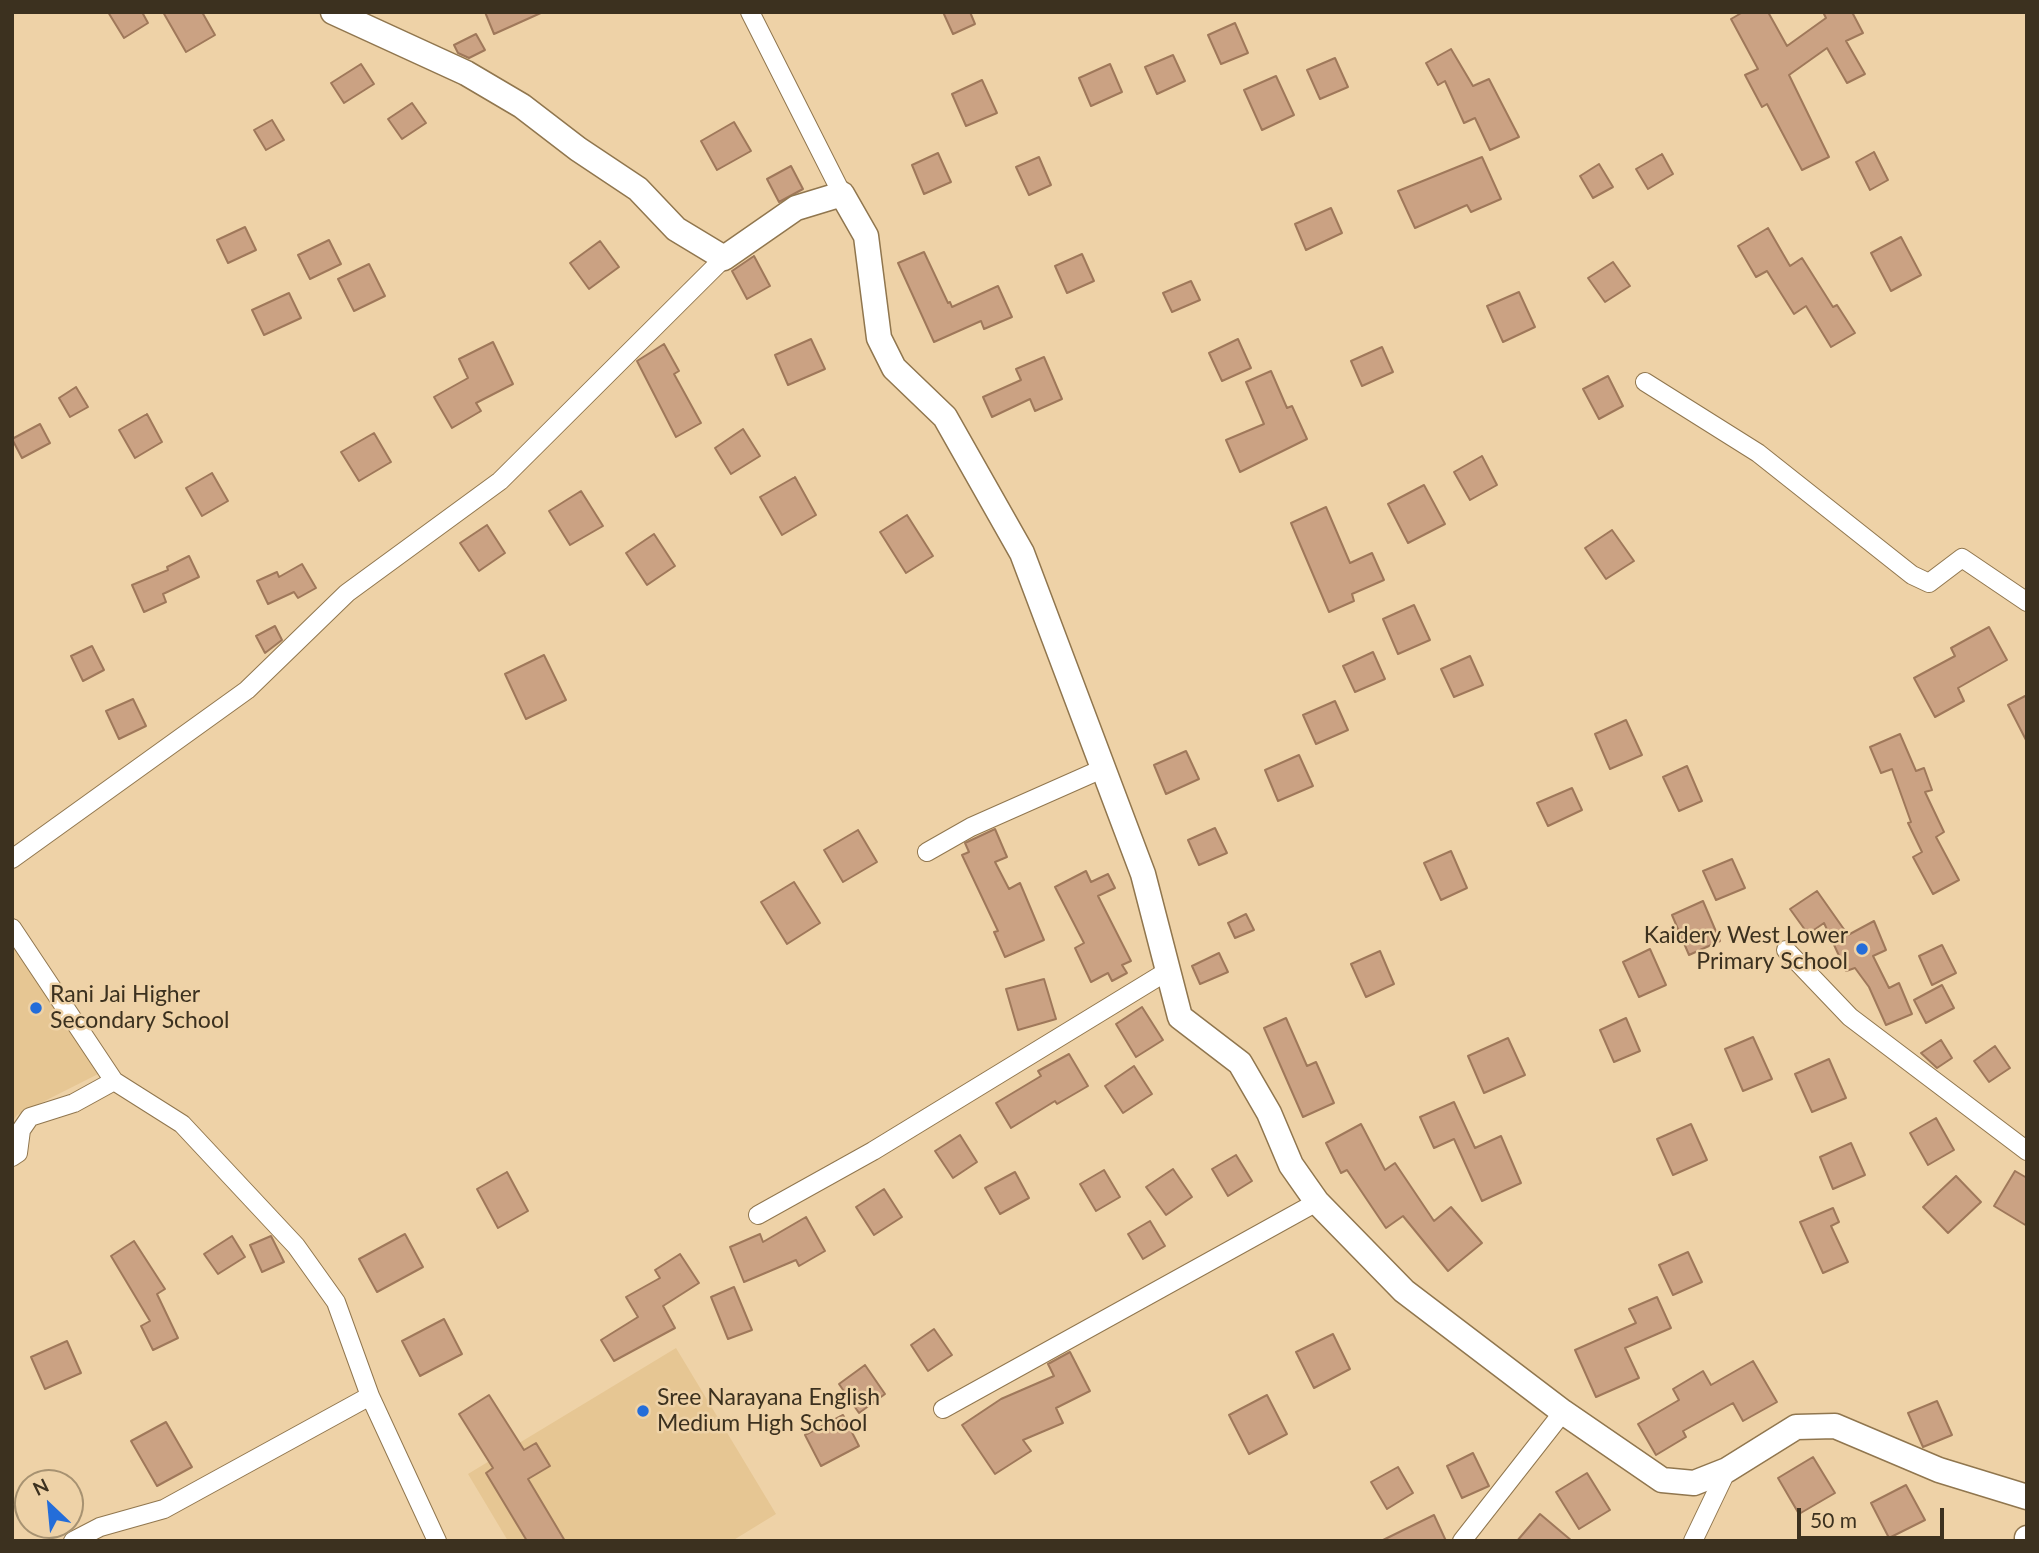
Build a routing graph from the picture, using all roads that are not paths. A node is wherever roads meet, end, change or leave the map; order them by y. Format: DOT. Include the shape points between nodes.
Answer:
graph roads {
  1 [pos="333,12"];
  2 [pos="750,12"];
  3 [pos="842,194"];
  4 [pos="724,258"];
  5 [pos="1645,382"];
  6 [pos="2027,601"];
  7 [pos="1102,769"];
  8 [pos="927,852"];
  9 [pos="12,859"];
  10 [pos="12,928"];
  11 [pos="1786,950"];
  12 [pos="1166,972"];
  13 [pos="114,1081"];
  14 [pos="2027,1151"];
  15 [pos="12,1157"];
  16 [pos="1317,1202"];
  17 [pos="758,1215"];
  18 [pos="369,1396"];
  19 [pos="943,1409"];
  20 [pos="1563,1412"];
  21 [pos="1727,1470"];
  22 [pos="2027,1497"];
  23 [pos="73,1541"];
  24 [pos="437,1541"];
  25 [pos="1462,1541"];
  26 [pos="1693,1541"];
  1 -- 4 [label="street" via="466,73 522,106 638,189 676,229"];
  2 -- 3 [label="street"];
  3 -- 4 [label="street" via="796,208"];
  3 -- 7 [label="street" via="866,236 880,338 894,368 945,417 1022,553"];
  4 -- 9 [label="street" via="500,481 347,593 247,690"];
  5 -- 6 [label="street" via="1758,453 1912,575 1929,583 1962,558"];
  7 -- 8 [label="street" via="971,827"];
  7 -- 12 [label="street" via="1143,874"];
  10 -- 13 [label="street"];
  11 -- 14 [label="street" via="1850,1017"];
  12 -- 16 [label="street" via="1180,1017 1240,1063 1291,1165"];
  12 -- 17 [label="street" via="873,1151"];
  13 -- 15 [label="street" via="74,1102 30,1117 21,1130 18,1153"];
  13 -- 18 [label="street" via="182,1124 296,1245 336,1302"];
  16 -- 19 [label="street"];
  16 -- 20 [label="street" via="1404,1291"];
  18 -- 23 [label="street" via="164,1509 100,1527"];
  18 -- 24 [label="street"];
  20 -- 21 [label="street" via="1662,1480 1694,1483"];
  20 -- 25 [label="street"];
  21 -- 22 [label="street" via="1797,1427 1835,1426 1939,1470"];
  21 -- 26 [label="street"];
}
